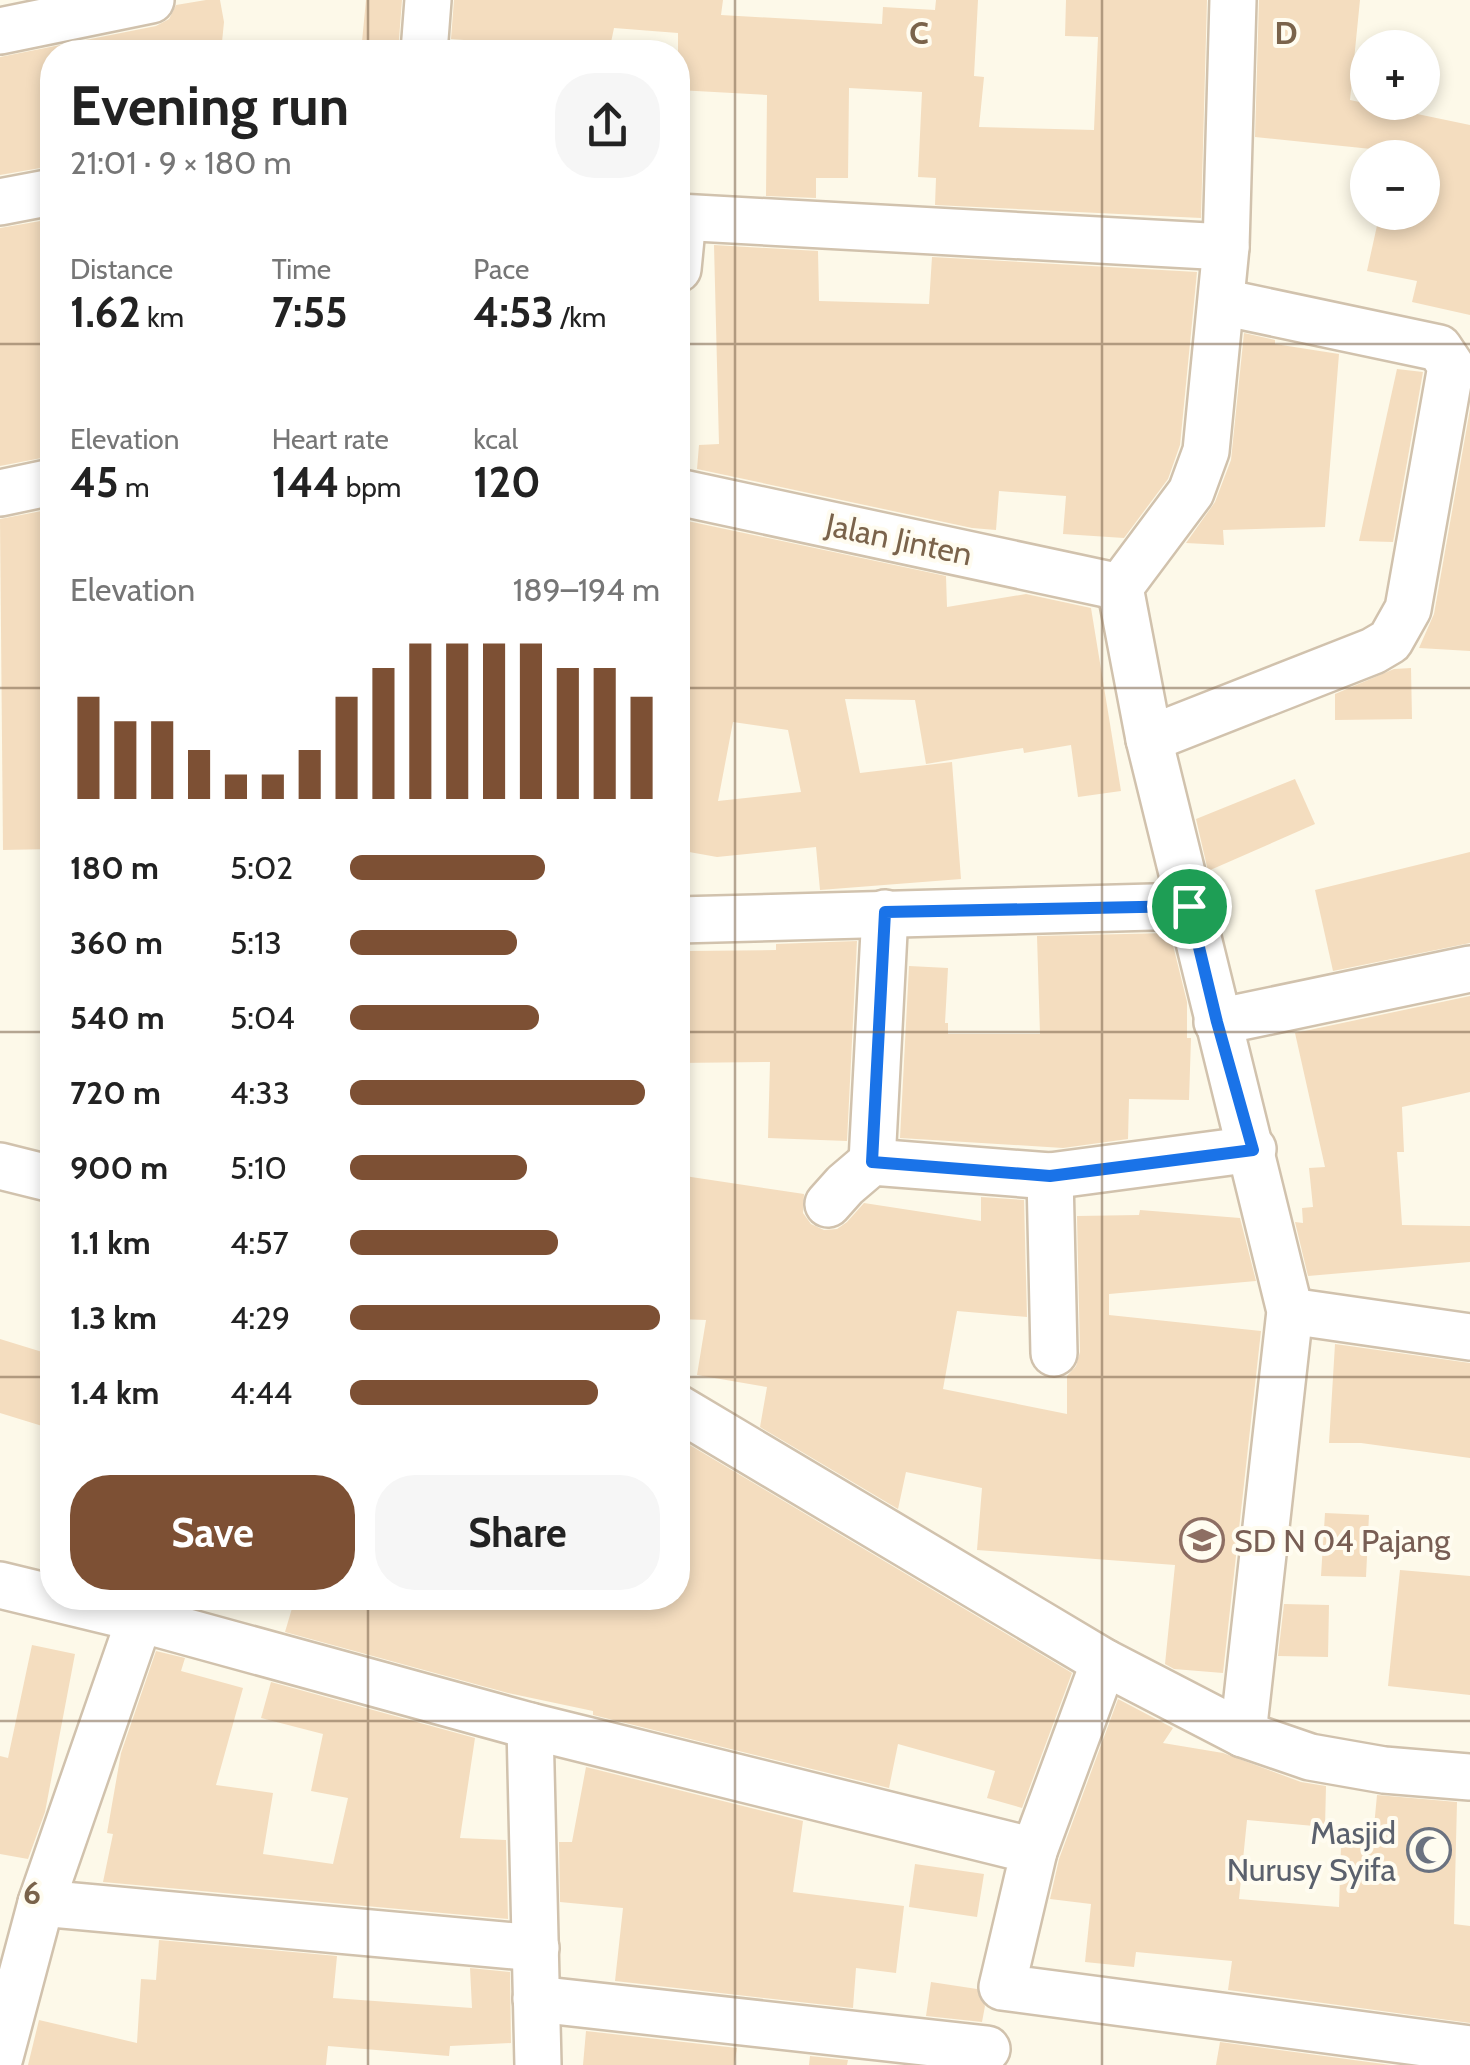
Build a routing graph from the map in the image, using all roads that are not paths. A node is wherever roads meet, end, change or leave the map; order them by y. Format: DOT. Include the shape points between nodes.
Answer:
graph roads {
  1 [pos="150,0"];
  2 [pos="428,0"];
  3 [pos="1233,0"];
  4 [pos="0,31"];
  5 [pos="425,40"];
  6 [pos="40,194"];
  7 [pos="0,202"];
  8 [pos="690,218"];
  9 [pos="1226,247"];
  10 [pos="1222,302"];
  11 [pos="40,484"];
  12 [pos="0,492"];
  13 [pos="690,495"];
  14 [pos="1120,587"];
  15 [pos="1150,739"];
  16 [pos="1189,906"];
  17 [pos="885,912"];
  18 [pos="690,920"];
  19 [pos="1470,969"];
  20 [pos="1217,1022"];
  21 [pos="1253,1150"];
  22 [pos="872,1162"];
  23 [pos="0,1166"];
  24 [pos="40,1176"];
  25 [pos="1050,1176"];
  26 [pos="828,1204"];
  27 [pos="1290,1311"];
  28 [pos="1470,1337"];
  29 [pos="1054,1352"];
  30 [pos="690,1415"];
  31 [pos="0,1585"];
  32 [pos="40,1591"];
  33 [pos="143,1610"];
  34 [pos="151,1610"];
  35 [pos="1104,1662"];
  36 [pos="530,1726"];
  37 [pos="1243,1734"];
  38 [pos="1470,1777"];
  39 [pos="1034,1851"];
  40 [pos="41,1903"];
  41 [pos="536,1948"];
  42 [pos="1002,1987"];
  43 [pos="536,1999"];
  44 [pos="1470,2049"];
  45 [pos="0,2057"];
  46 [pos="986,2057"];
  47 [pos="538,2065"];
  1 -- 4 [label="street"];
  2 -- 5 [label="street"];
  3 -- 9 [label="street"];
  6 -- 7 [label="street"];
  8 -- 9 [label="street"];
  9 -- 10 [label="street"];
  10 -- 14 [label="street" via="1200,473"];
  10 -- 15 [label="street" via="1439,348 1451,366 1408,609 1390,641"];
  11 -- 12 [label="street"];
  13 -- 14 [label="street, Jalan Jinten"];
  14 -- 15 [label="street"];
  15 -- 16 [label="street"];
  16 -- 17 [label="street"];
  16 -- 20 [label="street"];
  17 -- 18 [label="street"];
  17 -- 22 [label="street"];
  19 -- 20 [label="street"];
  20 -- 21 [label="street"];
  21 -- 25 [label="street"];
  21 -- 27 [label="street"];
  22 -- 25 [label="street"];
  22 -- 26 [label="street"];
  23 -- 24 [label="street"];
  25 -- 29 [label="street"];
  27 -- 28 [label="street"];
  27 -- 37 [label="street"];
  30 -- 35 [label="street"];
  31 -- 32 [label="street"];
  33 -- 40 [label="street"];
  34 -- 36 [label="street"];
  35 -- 37 [label="street"];
  35 -- 39 [label="street"];
  36 -- 39 [label="street"];
  36 -- 41 [label="street"];
  37 -- 38 [label="street" via="1310,1757"];
  39 -- 42 [label="street"];
  40 -- 41 [label="street"];
  40 -- 45 [label="street"];
  41 -- 43 [label="street"];
  42 -- 44 [label="street"];
  42 -- 46 [label="street"];
  43 -- 46 [label="street"];
  43 -- 47 [label="street"];
}
